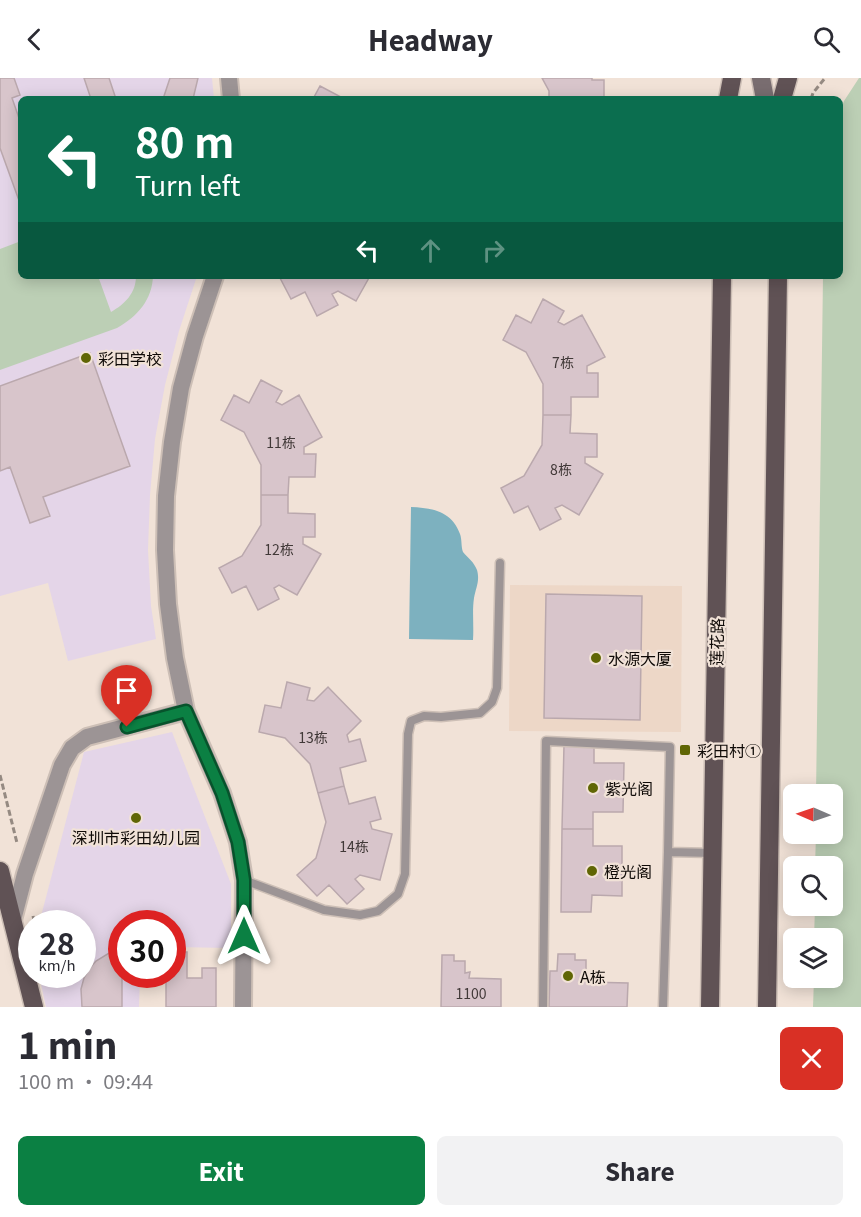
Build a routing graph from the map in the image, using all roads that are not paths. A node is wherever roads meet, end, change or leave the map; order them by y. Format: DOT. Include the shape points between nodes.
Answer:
graph roads {
  1 [pos="229,78"];
  2 [pos="732,78"];
  3 [pos="761,78"];
  4 [pos="788,78"];
  5 [pos="231,96"];
  6 [pos="729,96"];
  7 [pos="764,96"];
  8 [pos="783,96"];
  9 [pos="213,279"];
  10 [pos="722,279"];
  11 [pos="778,279"];
  12 [pos="500,563"];
  13 [pos="186,711"];
  14 [pos="668,852"];
  15 [pos="713,853"];
  16 [pos="0,871"];
  17 [pos="244,880"];
  18 [pos="13,920"];
  19 [pos="711,976"];
  20 [pos="34,1007"];
  21 [pos="243,1007"];
  22 [pos="543,1007"];
  23 [pos="663,1007"];
  24 [pos="697,1007"];
  25 [pos="710,1007"];
  26 [pos="766,1007"];
  1 -- 5 [label="street"];
  2 -- 6 [label="main road"];
  3 -- 7 [label="main road"];
  4 -- 8 [label="main road"];
  9 -- 13 [label="street" via="181,388 166,496 168,604"];
  10 -- 15 [label="main road, 莲花路"];
  11 -- 26 [label="main road"];
  12 -- 17 [label="lane" via="497,688 492,702 480,713 424,716 411,721 405,874 398,894 378,911 360,915 324,910"];
  13 -- 17 [label="street" via="222,793 238,842"];
  13 -- 18 [label="street" via="87,737 72,748 62,765"];
  14 -- 15 [label="lane"];
  14 -- 22 [label="lane" via="670,747 546,741"];
  14 -- 23 [label="lane"];
  15 -- 19 [label="main road, 莲花路"];
  16 -- 18 [label="main road"];
  17 -- 21 [label="street"];
  18 -- 20 [label="main road"];
  19 -- 24 [label="main road"];
  19 -- 25 [label="main road, 莲花路"];
}
